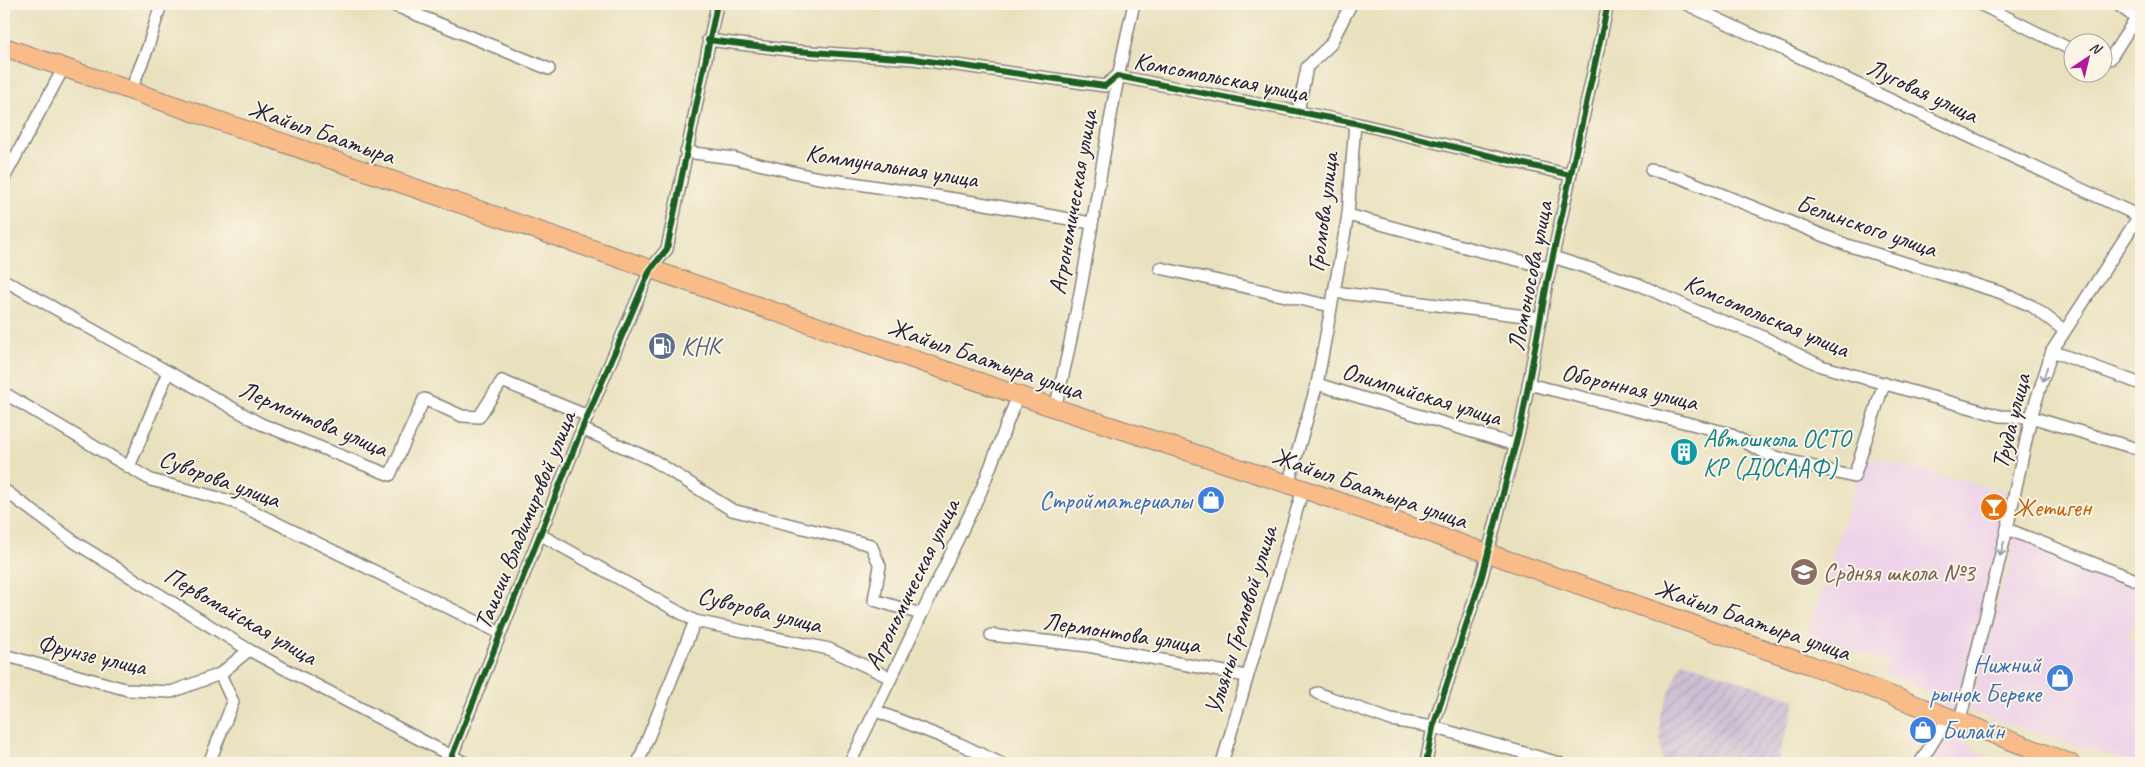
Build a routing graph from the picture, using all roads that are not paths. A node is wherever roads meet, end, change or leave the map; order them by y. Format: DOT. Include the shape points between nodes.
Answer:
graph roads {
  1 [pos="161,4"];
  2 [pos="391,4"];
  3 [pos="716,4"];
  4 [pos="1134,4"];
  5 [pos="1350,4"];
  6 [pos="1608,4"];
  7 [pos="1686,4"];
  8 [pos="1980,4"];
  9 [pos="2117,4"];
  10 [pos="2139,19"];
  11 [pos="708,40"];
  12 [pos="2062,45"];
  13 [pos="4,47"];
  14 [pos="2112,56"];
  15 [pos="63,69"];
  16 [pos="549,69"];
  17 [pos="1117,76"];
  18 [pos="130,92"];
  19 [pos="1298,112"];
  20 [pos="1354,123"];
  21 [pos="686,152"];
  22 [pos="1651,170"];
  23 [pos="1570,175"];
  24 [pos="4,178"];
  25 [pos="1348,215"];
  26 [pos="2141,215"];
  27 [pos="1091,222"];
  28 [pos="1551,262"];
  29 [pos="1160,268"];
  30 [pos="650,270"];
  31 [pos="4,280"];
  32 [pos="1334,292"];
  33 [pos="1331,306"];
  34 [pos="1540,318"];
  35 [pos="2064,330"];
  36 [pos="2052,351"];
  37 [pos="168,372"];
  38 [pos="1884,383"];
  39 [pos="1317,384"];
  40 [pos="1528,384"];
  41 [pos="2141,384"];
  42 [pos="4,394"];
  43 [pos="1018,395"];
  44 [pos="1055,408"];
  45 [pos="588,416"];
  46 [pos="2031,417"];
  47 [pos="582,429"];
  48 [pos="1515,445"];
  49 [pos="2141,450"];
  50 [pos="129,467"];
  51 [pos="1296,487"];
  52 [pos="4,490"];
  53 [pos="2007,529"];
  54 [pos="541,536"];
  55 [pos="1487,555"];
  56 [pos="2141,582"];
  57 [pos="921,614"];
  58 [pos="695,621"];
  59 [pos="500,632"];
  60 [pos="990,635"];
  61 [pos="249,650"];
  62 [pos="4,655"];
  63 [pos="220,674"];
  64 [pos="1246,676"];
  65 [pos="891,678"];
  66 [pos="1317,692"];
  67 [pos="876,711"];
  68 [pos="1954,718"];
  69 [pos="1433,727"];
  70 [pos="451,760"];
  71 [pos="209,763"];
  72 [pos="465,763"];
  73 [pos="638,763"];
  74 [pos="850,763"];
  75 [pos="1000,763"];
  76 [pos="1222,763"];
  77 [pos="1426,763"];
  78 [pos="1559,763"];
  79 [pos="1920,763"];
  80 [pos="2070,763"];
  1 -- 18 [label="street"];
  2 -- 16 [label="street"];
  3 -- 11 [label="street"];
  4 -- 17 [label="street, Агрономическая улица"];
  5 -- 19 [label="street" via="1330,45 1307,67"];
  6 -- 23 [label="street, Ломоносова улица"];
  7 -- 26 [label="street, Луговая улица"];
  8 -- 12 [label="street"];
  9 -- 10 [label="street"];
  10 -- 14 [label="street"];
  11 -- 17 [label="street, Комсомольская улица" via="914,59 1105,86"];
  11 -- 21 [label="street"];
  13 -- 15 [label="highway, Жайыл Баатыра"];
  15 -- 18 [label="highway, Жайыл Баатыра"];
  15 -- 24 [label="street"];
  17 -- 19 [label="street, Комсомольская улица"];
  17 -- 27 [label="street, Агрономическая улица"];
  18 -- 30 [label="highway, Жайыл Баатыра"];
  19 -- 20 [label="street, Комсомольская улица"];
  20 -- 23 [label="street, Комсомольская улица"];
  20 -- 25 [label="street, Громова улица"];
  21 -- 27 [label="street, Коммунальная улица" via="733,158 814,177"];
  21 -- 30 [label="street" via="667,249"];
  22 -- 35 [label="street, Белинского улица" via="1679,177 1847,246 1999,292 2032,306"];
  23 -- 28 [label="street, Ломоносова улица"];
  25 -- 28 [label="street, Комсомольская улица" via="1472,249"];
  25 -- 32 [label="street, Громова улица"];
  26 -- 35 [label="street, Труда улица"];
  27 -- 44 [label="street, Агрономическая улица" via="1068,360"];
  28 -- 34 [label="street, Ломоносова улица"];
  28 -- 38 [label="street, Комсомольская улица" via="1638,284 1701,314 1759,335 1821,366"];
  29 -- 33 [label="street, Громова улица"];
  30 -- 43 [label="highway, Жайыл Баатыра улица"];
  30 -- 45 [label="street, Таисии Владимировой улица"];
  31 -- 37 [label="street, Лермонтова улица"];
  32 -- 33 [label="street, Громова улица"];
  32 -- 34 [label="street"];
  33 -- 39 [label="street, Громова улица"];
  34 -- 40 [label="street, Ломоносова улица"];
  35 -- 36 [label="street, Труда улица"];
  36 -- 41 [label="street"];
  36 -- 46 [label="street, Труда улица, one-way"];
  37 -- 45 [label="street, Лермонтова улица" via="261,424 390,475 424,399 462,416 479,417 502,381"];
  37 -- 50 [label="street"];
  38 -- 40 [label="street, Оборонная улица" via="1854,477 1771,456 1728,432"];
  38 -- 46 [label="street, Комсомольская улица" via="2000,416"];
  39 -- 48 [label="street, Олимпийская улица"];
  39 -- 51 [label="street, Громова улица"];
  40 -- 48 [label="street, Ломоносова улица"];
  42 -- 50 [label="street, Суворова улица"];
  43 -- 44 [label="highway, Жайыл Баатыра улица"];
  43 -- 57 [label="street, Агрономическая улица" via="981,491"];
  44 -- 51 [label="highway, Жайыл Баатыра улица"];
  45 -- 47 [label="street, Таисии Владимировой улица"];
  46 -- 49 [label="street, Комсомольская улица"];
  46 -- 53 [label="street, Труда улица"];
  47 -- 54 [label="street, Таисии Владимировой улица"];
  47 -- 57 [label="street" via="654,460 732,510 871,545 880,566 874,600"];
  48 -- 55 [label="street, Ломоносова улица"];
  50 -- 59 [label="street, Суворова улица" via="152,480 234,502"];
  51 -- 55 [label="highway, Жайыл Баатыра улица"];
  51 -- 64 [label="street, Ульяны Громовой улица"];
  52 -- 61 [label="street, Первомайская улица" via="76,543"];
  53 -- 56 [label="street"];
  53 -- 68 [label="street, Труда улица, one-way"];
  54 -- 58 [label="street, Суворова улица"];
  54 -- 59 [label="street, Таисии Владимировой улица"];
  55 -- 68 [label="highway, Жайыл Баатыра улица" via="1810,665"];
  55 -- 69 [label="street, Ломоносова улица"];
  57 -- 65 [label="street, Агрономическая улица"];
  58 -- 65 [label="street, Суворова улица" via="829,649"];
  58 -- 73 [label="street"];
  59 -- 70 [label="street, Таисии Владимировой улица"];
  60 -- 64 [label="street, Лермонтова улица" via="1088,646"];
  61 -- 63 [label="street, Фрунзе улица"];
  61 -- 70 [label="street, Первомайская улица"];
  62 -- 63 [label="street, Фрунзе улица" via="128,690 171,692"];
  63 -- 71 [label="street" via="234,702"];
  64 -- 76 [label="street, Ульяны Громовой улица"];
  65 -- 67 [label="street, Агрономическая улица"];
  66 -- 69 [label="street" via="1391,720"];
  67 -- 74 [label="street, Агрономическая улица"];
  67 -- 75 [label="street"];
  68 -- 79 [label="street, Труда улица"];
  68 -- 80 [label="highway, Жайыл Баатыра улица"];
  69 -- 77 [label="street, Ломоносова улица"];
  69 -- 78 [label="street"];
  70 -- 72 [label="street, Первомайская улица"];
}
